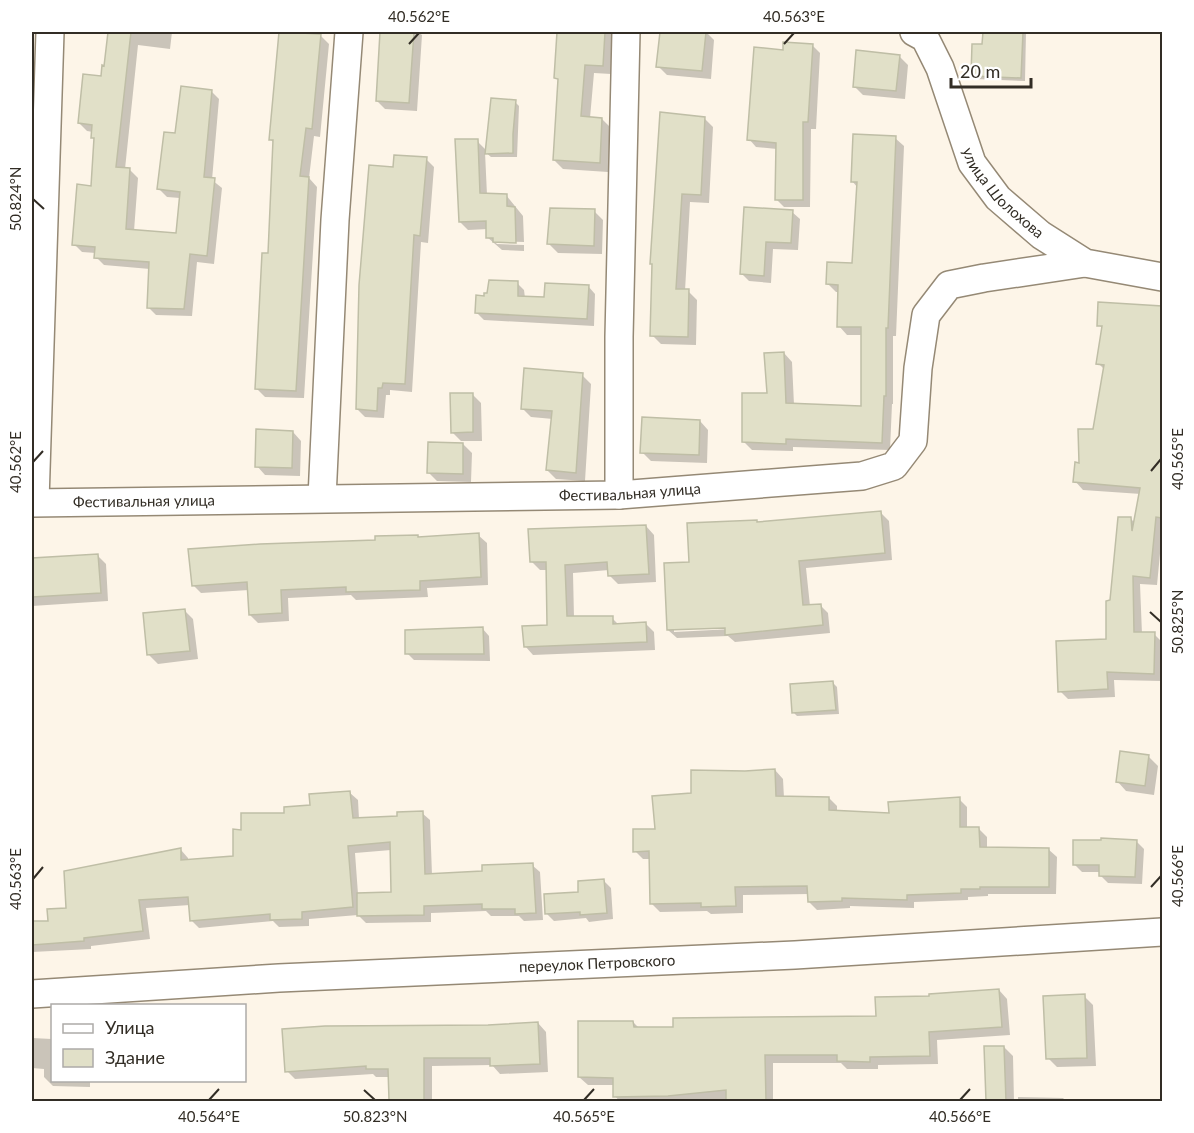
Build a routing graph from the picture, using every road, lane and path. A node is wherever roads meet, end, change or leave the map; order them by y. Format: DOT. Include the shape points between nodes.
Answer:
graph roads {
  1 [pos="50,32"];
  2 [pos="349,32"];
  3 [pos="626,32"];
  4 [pos="914,32"];
  5 [pos="1085,263"];
  6 [pos="1162,277"];
  7 [pos="619,495"];
  8 [pos="322,498"];
  9 [pos="33,502"];
  10 [pos="1162,932"];
  11 [pos="32,994"];
  1 -- 9 [label="street"];
  2 -- 8 [label="street" via="335,220"];
  3 -- 7 [label="street"];
  4 -- 5 [label="street, улица Шолохова" via="926,38 940,68 972,163 998,198 1041,235"];
  5 -- 6 [label="street, улица Шолохова"];
  5 -- 7 [label="street, Фестивальная улица" via="949,285 926,315 913,441 894,466 862,476"];
  7 -- 8 [label="street, Фестивальная улица"];
  8 -- 9 [label="street, Фестивальная улица"];
  10 -- 11 [label="street, переулок Петровского"];
}
